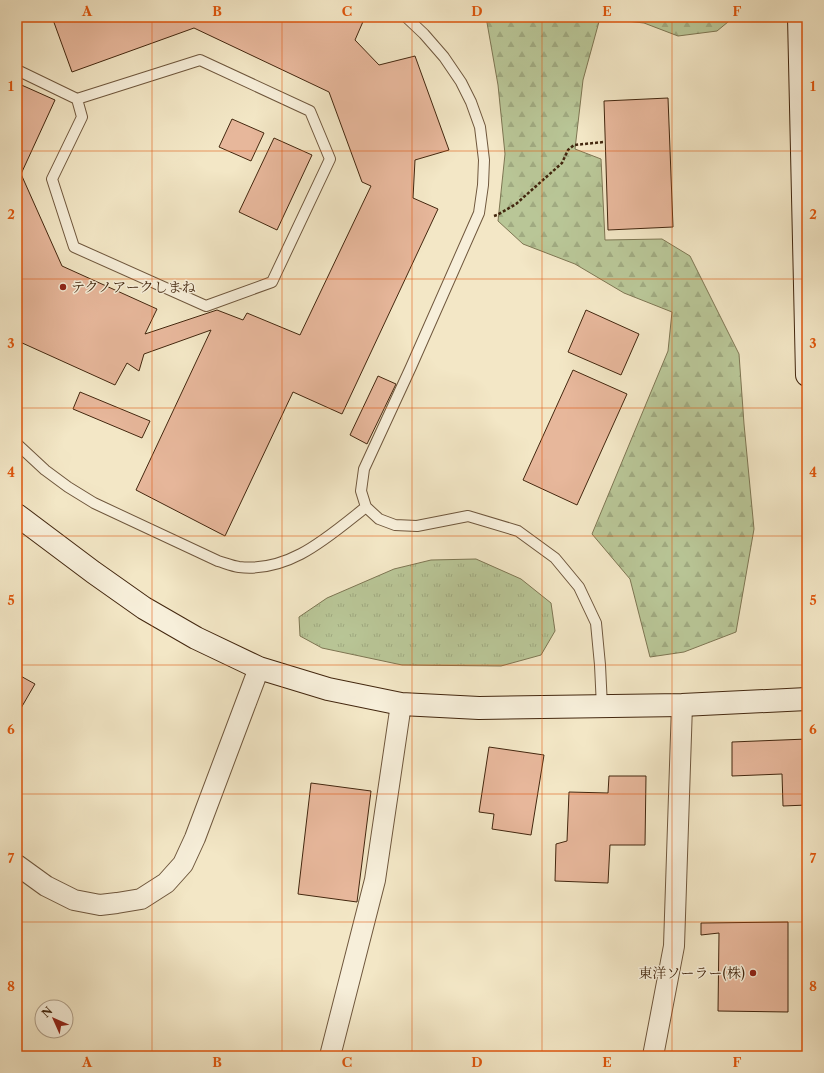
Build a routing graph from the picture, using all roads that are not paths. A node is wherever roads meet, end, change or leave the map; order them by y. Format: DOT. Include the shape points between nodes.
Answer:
graph roads {
  1 [pos="406,17"];
  2 [pos="799,17"];
  3 [pos="17,70"];
  4 [pos="77,98"];
  5 [pos="807,375"];
  6 [pos="17,444"];
  7 [pos="366,507"];
  8 [pos="17,515"];
  9 [pos="259,668"];
  10 [pos="807,699"];
  11 [pos="401,704"];
  12 [pos="682,705"];
  13 [pos="602,706"];
  14 [pos="17,865"];
  15 [pos="330,1056"];
  16 [pos="653,1056"];
  1 -- 7 [label="lane" via="444,56 461,82 480,127 484,160 483,185 479,213 364,469 361,491"];
  2 -- 5 [label="street"];
  3 -- 4 [label="lane"];
  4 -- 4 [label="lane" via="82,117 52,179 74,247 206,306 272,282 330,159 310,111 200,60"];
  6 -- 7 [label="lane" via="45,470 94,504 218,562 238,567 258,568 297,556 314,547"];
  7 -- 13 [label="lane" via="379,519 395,525 417,526 468,516 518,531 555,558 579,587 596,623"];
  8 -- 9 [label="street" via="144,608 196,638"];
  9 -- 11 [label="street" via="328,689"];
  9 -- 14 [label="street" via="195,838 182,864 166,882 142,899 100,905 74,900 46,886"];
  10 -- 12 [label="street"];
  11 -- 13 [label="street" via="479,708"];
  11 -- 15 [label="street" via="375,880"];
  12 -- 13 [label="street"];
  12 -- 16 [label="street" via="674,946"];
}
